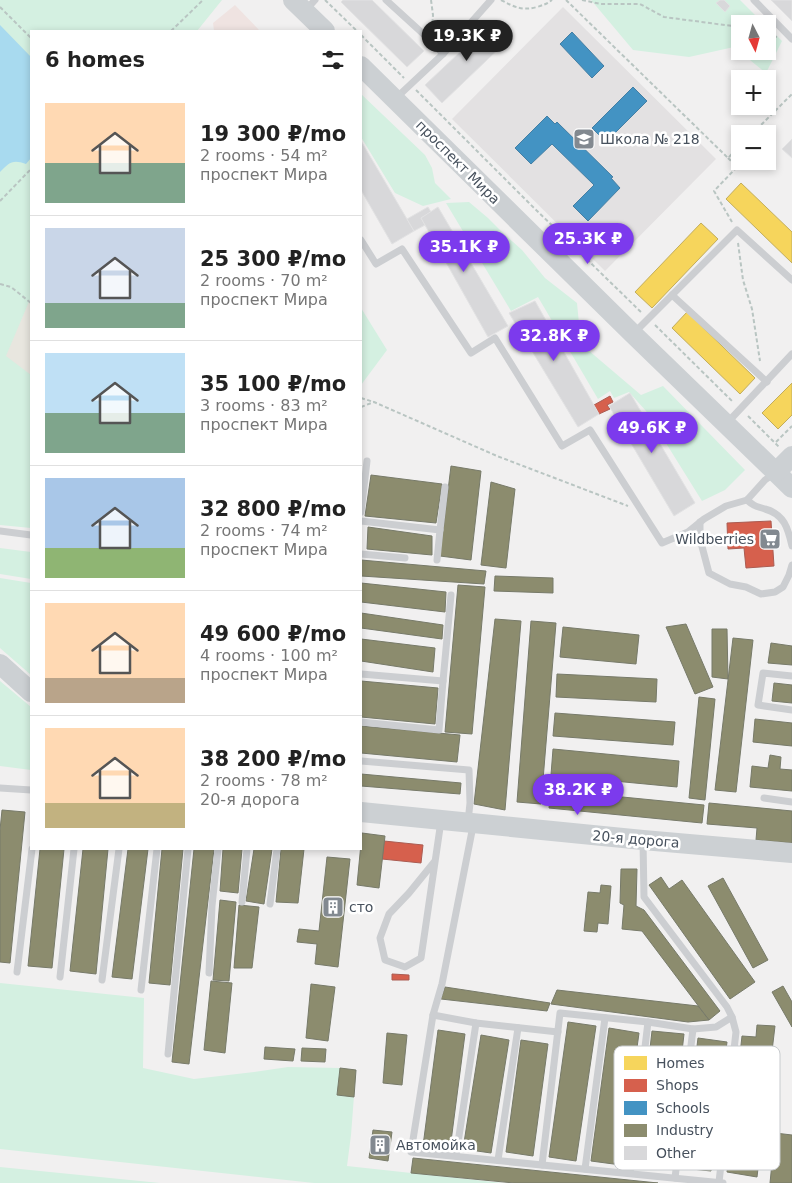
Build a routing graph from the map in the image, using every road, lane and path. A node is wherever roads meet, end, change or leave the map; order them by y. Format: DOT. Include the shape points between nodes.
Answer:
graph roads {
  1 [pos="203,0"];
  2 [pos="325,0"];
  3 [pos="386,0"];
  4 [pos="431,0"];
  5 [pos="491,0"];
  6 [pos="501,0"];
  7 [pos="552,0"];
  8 [pos="566,0"];
  9 [pos="582,0"];
  10 [pos="754,0"];
  11 [pos="304,4"];
  12 [pos="0,7"];
  13 [pos="731,26"];
  14 [pos="172,30"];
  15 [pos="324,30"];
  16 [pos="356,30"];
  17 [pos="30,37"];
  18 [pos="362,37"];
  19 [pos="792,39"];
  20 [pos="432,42"];
  21 [pos="443,54"];
  22 [pos="362,67"];
  23 [pos="411,84"];
  24 [pos="792,94"];
  25 [pos="395,99"];
  26 [pos="761,125"];
  27 [pos="731,155"];
  28 [pos="728,158"];
  29 [pos="30,170"];
  30 [pos="0,200"];
  31 [pos="737,230"];
  32 [pos="362,242"];
  33 [pos="792,280"];
  34 [pos="0,284"];
  35 [pos="672,295"];
  36 [pos="30,302"];
  37 [pos="648,319"];
  38 [pos="633,334"];
  39 [pos="792,354"];
  40 [pos="764,379"];
  41 [pos="362,398"];
  42 [pos="374,402"];
  43 [pos="362,407"];
  44 [pos="740,409"];
  45 [pos="726,424"];
  46 [pos="792,426"];
  47 [pos="775,442"];
  48 [pos="788,454"];
  49 [pos="367,461"];
  50 [pos="776,472"];
  51 [pos="445,487"];
  52 [pos="792,488"];
  53 [pos="748,500"];
  54 [pos="362,504"];
  55 [pos="641,511"];
  56 [pos="362,521"];
  57 [pos="700,522"];
  58 [pos="440,530"];
  59 [pos="0,531"];
  60 [pos="30,535"];
  61 [pos="792,546"];
  62 [pos="362,554"];
  63 [pos="405,558"];
  64 [pos="437,560"];
  65 [pos="792,565"];
  66 [pos="451,595"];
  67 [pos="0,664"];
  68 [pos="362,674"];
  69 [pos="792,676"];
  70 [pos="443,682"];
  71 [pos="30,691"];
  72 [pos="792,710"];
  73 [pos="362,722"];
  74 [pos="362,761"];
  75 [pos="0,788"];
  76 [pos="30,790"];
  77 [pos="764,798"];
  78 [pos="792,802"];
  79 [pos="362,812"];
  80 [pos="441,820"];
  81 [pos="470,823"];
  82 [pos="643,840"];
  83 [pos="32,850"];
  84 [pos="74,850"];
  85 [pos="119,850"];
  86 [pos="156,850"];
  87 [pos="188,850"];
  88 [pos="218,850"];
  89 [pos="247,850"];
  90 [pos="277,850"];
  91 [pos="792,852"];
  92 [pos="435,860"];
  93 [pos="242,902"];
  94 [pos="270,904"];
  95 [pos="18,972"];
  96 [pos="209,974"];
  97 [pos="60,977"];
  98 [pos="102,980"];
  99 [pos="141,990"];
  100 [pos="433,1015"];
  101 [pos="732,1017"];
  102 [pos="605,1018"];
  103 [pos="476,1022"];
  104 [pos="648,1022"];
  105 [pos="518,1028"];
  106 [pos="693,1029"];
  107 [pos="558,1032"];
  108 [pos="645,1046"];
  109 [pos="691,1046"];
  110 [pos="735,1046"];
  111 [pos="168,1054"];
  112 [pos="456,1156"];
  113 [pos="498,1160"];
  114 [pos="542,1164"];
  115 [pos="585,1169"];
  116 [pos="630,1170"];
  117 [pos="676,1170"];
  118 [pos="722,1170"];
  119 [pos="630,1173"];
  120 [pos="675,1178"];
  121 [pos="721,1183"];
  1 -- 14 [label="path"];
  2 -- 16 [label="path"];
  3 -- 20 [label="lane"];
  4 -- 20 [label="path"];
  5 -- 21 [label="lane"];
  6 -- 7 [label="path" via="527,10"];
  8 -- 28 [label="path"];
  9 -- 13 [label="path" via="601,4 640,4 664,17"];
  10 -- 19 [label="lane"];
  11 -- 15 [label="main road"];
  12 -- 17 [label="path"];
  18 -- 23 [label="path"];
  20 -- 21 [label="lane"];
  21 -- 23 [label="lane"];
  22 -- 25 [label="main road, проспект Мира"];
  23 -- 25 [label="lane"];
  23 -- 37 [label="path"];
  24 -- 26 [label="path"];
  25 -- 38 [label="main road, проспект Мира"];
  27 -- 28 [label="path"];
  28 -- 31 [label="path" via="738,167 714,191"];
  29 -- 30 [label="path"];
  31 -- 33 [label="lane"];
  31 -- 35 [label="lane"];
  31 -- 40 [label="path" via="743,280 752,309"];
  32 -- 55 [label="lane" via="376,264 402,249 471,353 495,338 562,446 590,430"];
  34 -- 36 [label="path" via="11,287"];
  35 -- 37 [label="lane"];
  35 -- 40 [label="lane"];
  37 -- 38 [label="lane"];
  37 -- 44 [label="path"];
  38 -- 45 [label="main road, проспект Мира"];
  39 -- 40 [label="lane"];
  40 -- 44 [label="lane"];
  41 -- 42 [label="path"];
  42 -- 43 [label="path"];
  42 -- 55 [label="path" via="497,456"];
  44 -- 45 [label="lane"];
  44 -- 47 [label="path"];
  45 -- 50 [label="main road, проспект Мира"];
  46 -- 47 [label="path"];
  47 -- 48 [label="path"];
  48 -- 50 [label="main road"];
  49 -- 54 [label="lane"];
  50 -- 52 [label="main road, проспект Мира"];
  50 -- 53 [label="lane"];
  51 -- 58 [label="lane"];
  53 -- 57 [label="lane" via="726,506"];
  53 -- 61 [label="lane" via="753,506 778,515 785,523"];
  55 -- 57 [label="lane" via="662,543 688,532"];
  56 -- 58 [label="lane"];
  57 -- 65 [label="lane" via="700,539 709,572 730,584 761,594 775,592 783,587"];
  58 -- 64 [label="lane"];
  59 -- 60 [label="lane"];
  62 -- 63 [label="lane"];
  66 -- 70 [label="lane"];
  67 -- 71 [label="main road"];
  68 -- 70 [label="lane"];
  69 -- 72 [label="lane" via="763,673 758,705"];
  70 -- 73 [label="lane" via="439,730"];
  74 -- 81 [label="lane" via="469,770"];
  75 -- 76 [label="lane"];
  77 -- 78 [label="lane"];
  79 -- 80 [label="main road, 20-я дорога"];
  80 -- 81 [label="main road, 20-я дорога"];
  80 -- 92 [label="lane"];
  81 -- 82 [label="main road, 20-я дорога"];
  81 -- 100 [label="lane" via="442,984"];
  82 -- 91 [label="main road, 20-я дорога"];
  82 -- 101 [label="lane" via="644,897"];
  83 -- 95 [label="lane"];
  84 -- 97 [label="lane"];
  85 -- 98 [label="lane"];
  86 -- 99 [label="lane"];
  87 -- 111 [label="lane"];
  88 -- 96 [label="lane"];
  89 -- 93 [label="lane"];
  90 -- 94 [label="lane"];
  92 -- 92 [label="lane" via="421,958 405,967 385,960 380,938 389,914"];
  100 -- 103 [label="lane"];
  100 -- 112 [label="lane" via="411,1152"];
  101 -- 106 [label="lane" via="716,1027"];
  101 -- 110 [label="lane" via="736,1032"];
  102 -- 104 [label="lane"];
  102 -- 107 [label="lane" via="560,1013"];
  102 -- 115 [label="lane"];
  103 -- 105 [label="lane"];
  103 -- 112 [label="lane"];
  104 -- 106 [label="lane"];
  104 -- 108 [label="lane"];
  105 -- 107 [label="lane"];
  105 -- 113 [label="lane"];
  106 -- 109 [label="lane"];
  107 -- 114 [label="lane"];
  112 -- 113 [label="lane"];
  113 -- 114 [label="lane"];
  114 -- 115 [label="lane"];
  115 -- 119 [label="lane"];
  116 -- 119 [label="lane"];
  117 -- 120 [label="lane"];
  118 -- 121 [label="lane"];
  119 -- 120 [label="lane"];
  120 -- 121 [label="lane"];
}
